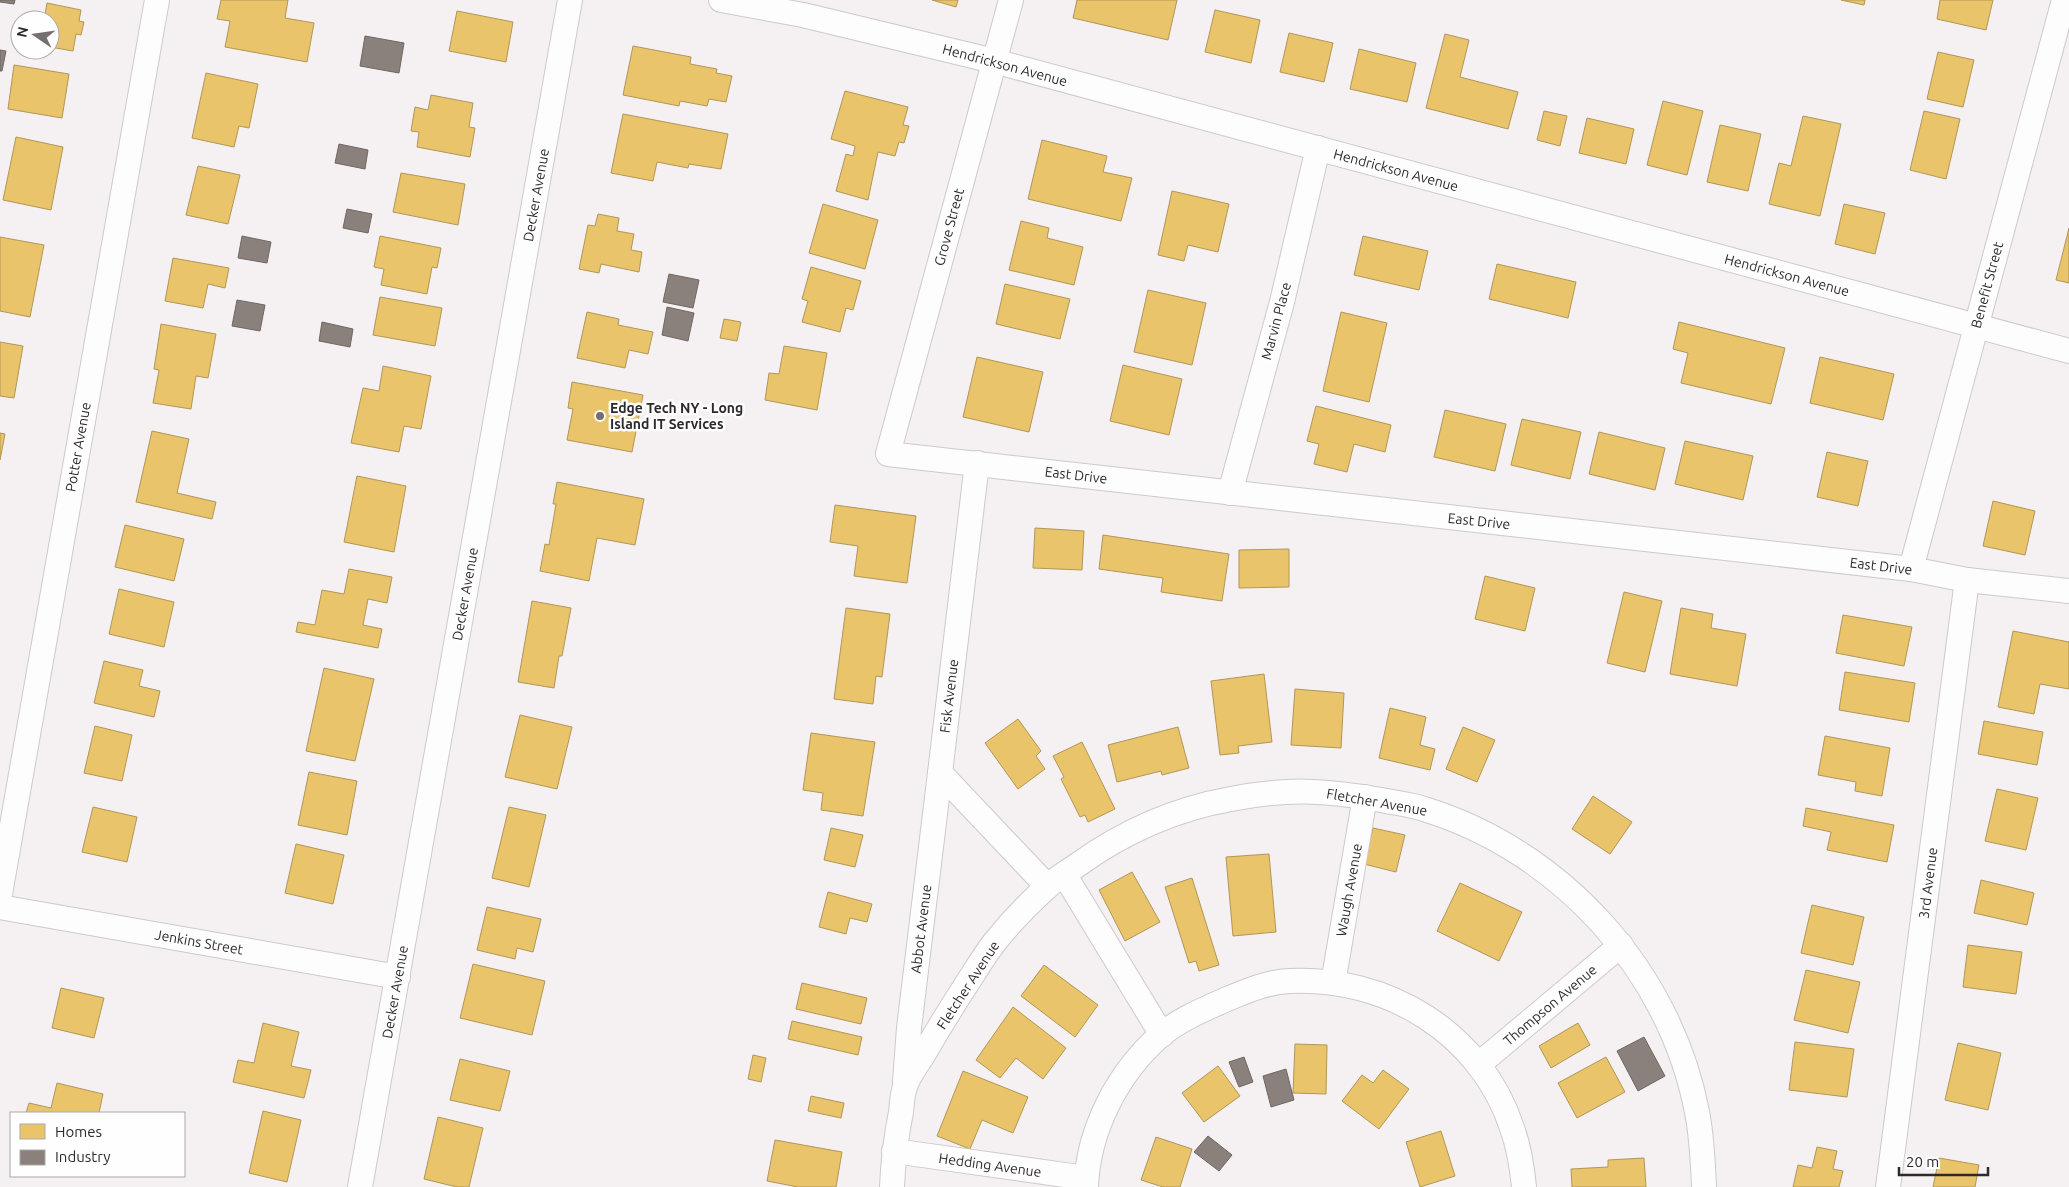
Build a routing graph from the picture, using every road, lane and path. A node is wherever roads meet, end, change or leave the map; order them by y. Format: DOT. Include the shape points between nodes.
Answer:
graph roads {
  1 [pos="156,0"];
  2 [pos="570,0"];
  3 [pos="721,0"];
  4 [pos="1011,0"];
  5 [pos="2064,0"];
  6 [pos="994,61"];
  7 [pos="1318,148"];
  8 [pos="1976,326"];
  9 [pos="2069,351"];
  10 [pos="888,454"];
  11 [pos="977,463"];
  12 [pos="1230,493"];
  13 [pos="1911,569"];
  14 [pos="1967,580"];
  15 [pos="2069,591"];
  16 [pos="940,773"];
  17 [pos="1365,797"];
  18 [pos="1055,880"];
  19 [pos="0,894"];
  20 [pos="0,907"];
  21 [pos="1621,945"];
  22 [pos="398,977"];
  23 [pos="1333,983"];
  24 [pos="1162,1034"];
  25 [pos="1478,1065"];
  26 [pos="905,1086"];
  27 [pos="894,1151"];
  28 [pos="1086,1182"];
  29 [pos="360,1187"];
  30 [pos="892,1187"];
  31 [pos="1524,1187"];
  32 [pos="1704,1187"];
  33 [pos="1888,1187"];
  1 -- 19 [label="street, Potter Avenue"];
  2 -- 22 [label="street, Decker Avenue"];
  3 -- 6 [label="street, Hendrickson Avenue" via="803,14"];
  4 -- 6 [label="street, Grove Street"];
  5 -- 8 [label="street, Benefit Street"];
  6 -- 7 [label="street, Hendrickson Avenue"];
  6 -- 10 [label="street, Grove Street"];
  7 -- 8 [label="street, Hendrickson Avenue"];
  7 -- 12 [label="street, Marvin Place" via="1282,302"];
  8 -- 9 [label="street, Hendrickson Avenue"];
  8 -- 13 [label="street, Benefit Street"];
  10 -- 11 [label="street, East Drive"];
  11 -- 12 [label="street, East Drive"];
  11 -- 16 [label="street, Fisk Avenue"];
  12 -- 13 [label="street, East Drive"];
  13 -- 14 [label="street, East Drive"];
  14 -- 15 [label="street, East Drive"];
  14 -- 33 [label="street, 3rd Avenue"];
  16 -- 18 [label="street"];
  16 -- 26 [label="street, Abbot Avenue"];
  17 -- 18 [label="street, Fletcher Avenue" via="1294,791 1214,802 1138,828 1102,847"];
  17 -- 21 [label="street, Fletcher Avenue" via="1422,808 1468,825 1511,848 1552,876 1589,908"];
  17 -- 23 [label="street, Waugh Avenue"];
  18 -- 24 [label="street"];
  18 -- 26 [label="street, Fletcher Avenue" via="994,942"];
  20 -- 22 [label="street, Jenkins Street"];
  21 -- 25 [label="street, Thompson Avenue"];
  21 -- 32 [label="street, Fletcher Avenue" via="1647,983 1686,1067 1697,1111"];
  22 -- 29 [label="street, Decker Avenue"];
  23 -- 24 [label="street" via="1288,981 1255,987 1196,1012"];
  23 -- 25 [label="street" via="1360,987 1394,999 1426,1016 1454,1038"];
  24 -- 28 [label="street" via="1130,1067 1109,1101 1095,1138"];
  25 -- 31 [label="street" via="1498,1094 1512,1127"];
  26 -- 27 [label="street, Fletcher Avenue"];
  27 -- 28 [label="street, Hedding Avenue"];
  27 -- 30 [label="street, Fletcher Avenue"];
}
